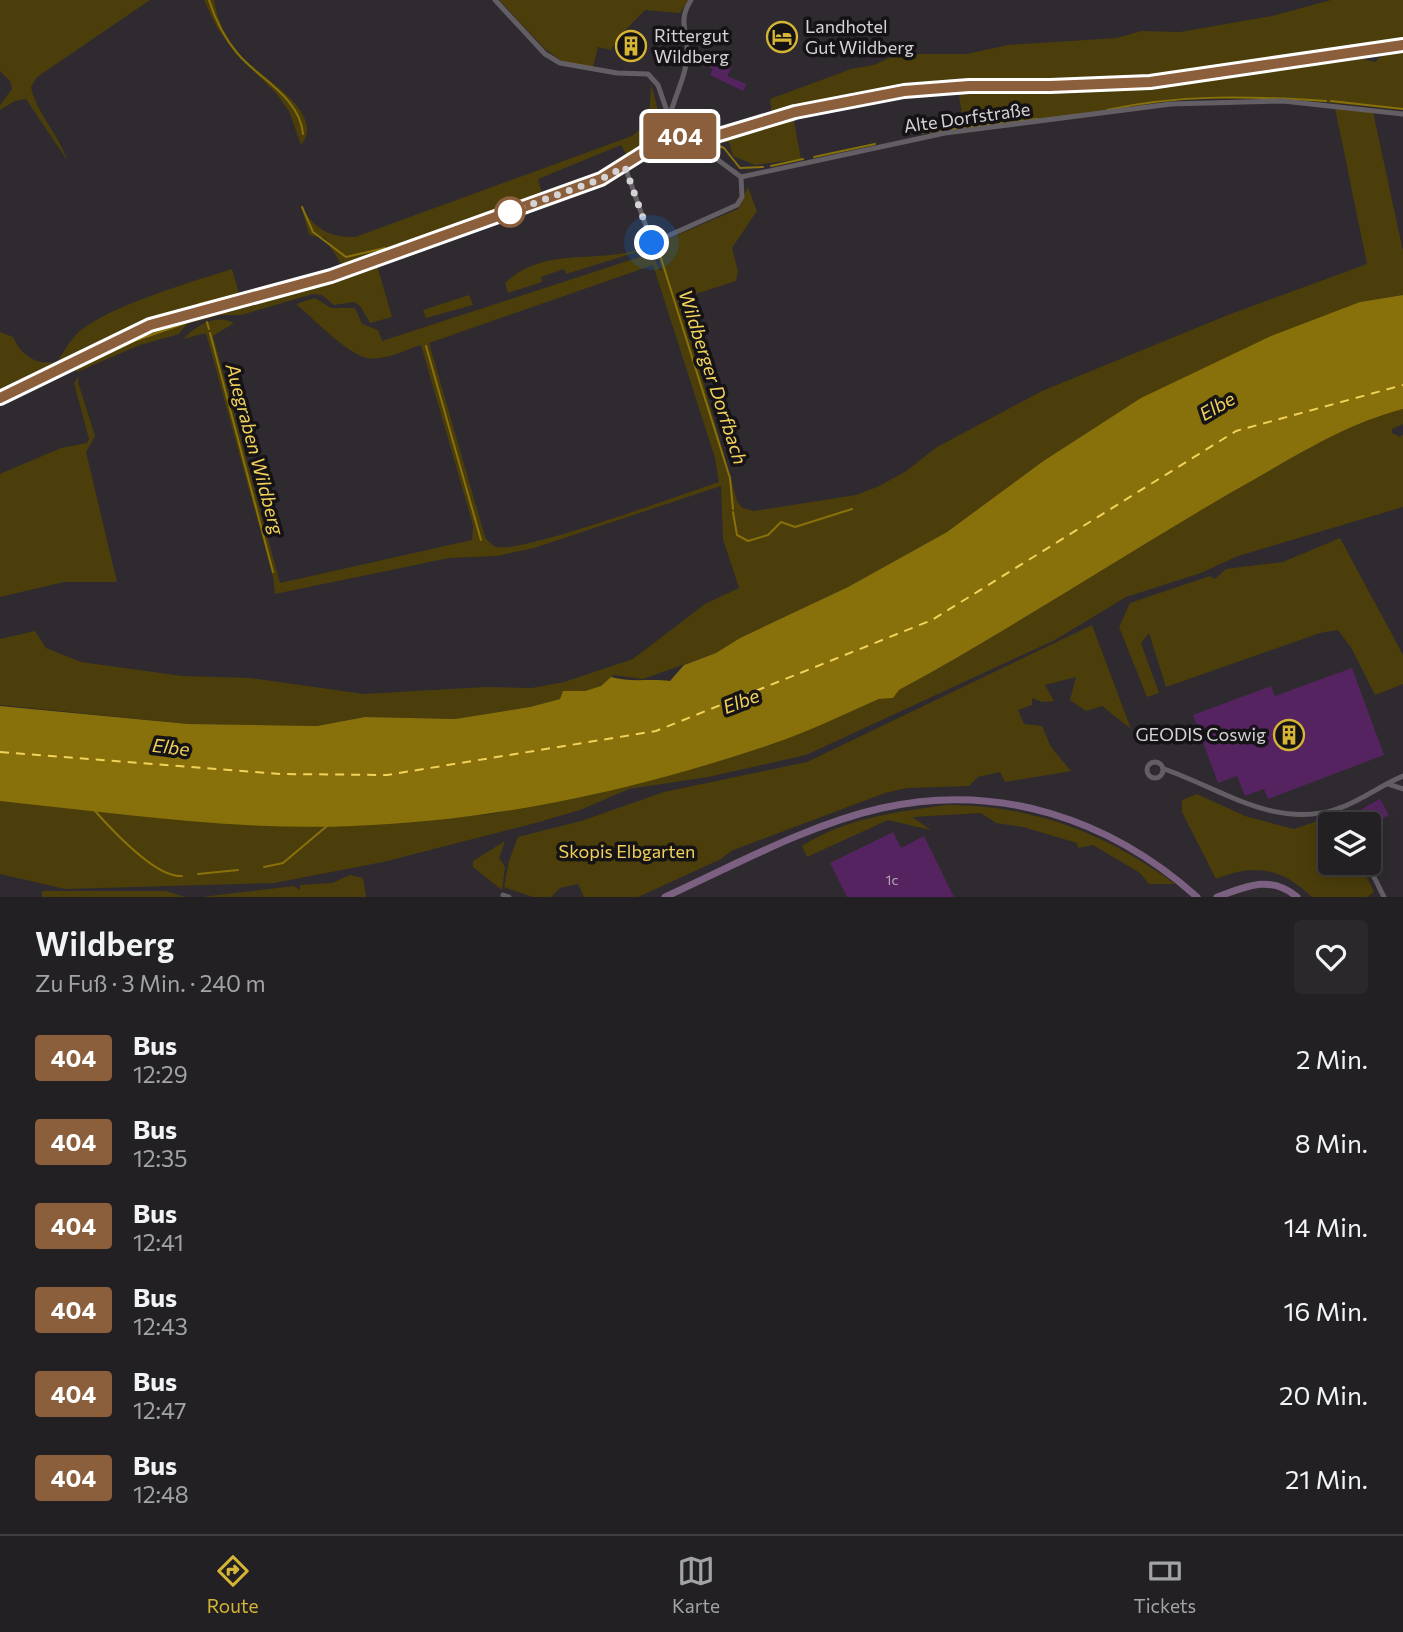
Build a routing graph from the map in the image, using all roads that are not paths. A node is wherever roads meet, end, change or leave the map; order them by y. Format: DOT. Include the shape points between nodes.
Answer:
graph roads {
  1 [pos="495,0"];
  2 [pos="691,0"];
  3 [pos="1403,45"];
  4 [pos="1403,114"];
  5 [pos="669,117"];
  6 [pos="710,136"];
  7 [pos="669,138"];
  8 [pos="625,167"];
  9 [pos="741,177"];
  10 [pos="0,398"];
  11 [pos="1164,769"];
  12 [pos="1403,776"];
  13 [pos="1388,783"];
  14 [pos="1403,789"];
  15 [pos="1339,808"];
  16 [pos="1341,812"];
  17 [pos="1373,875"];
  18 [pos="665,897"];
  19 [pos="1197,897"];
  20 [pos="1217,897"];
  21 [pos="1297,897"];
  22 [pos="1384,897"];
  1 -- 5 [label="street" via="529,38 560,63 617,74 648,74 658,85"];
  2 -- 5 [label="street" via="682,26 687,60"];
  3 -- 6 [label="main road" via="1150,82 904,91 795,112"];
  4 -- 9 [label="street, Alte Dorfstraße" via="1283,101 1171,104 945,133"];
  5 -- 7 [label="street"];
  6 -- 7 [label="main road"];
  6 -- 9 [label="street" via="718,160"];
  7 -- 8 [label="main road"];
  8 -- 9 [label="street" via="652,243 737,205 742,197"];
  8 -- 10 [label="main road" via="331,276 150,325"];
  11 -- 15 [label="street" via="1224,796 1275,812 1302,814"];
  12 -- 13 [label="street"];
  13 -- 14 [label="street"];
  13 -- 15 [label="street"];
  15 -- 16 [label="street"];
  17 -- 22 [label="street"];
  18 -- 19 [label="main road" via="845,819 911,803 964,800 1027,806 1099,830 1142,853"];
  20 -- 21 [label="main road" via="1255,883 1279,887"];
}
